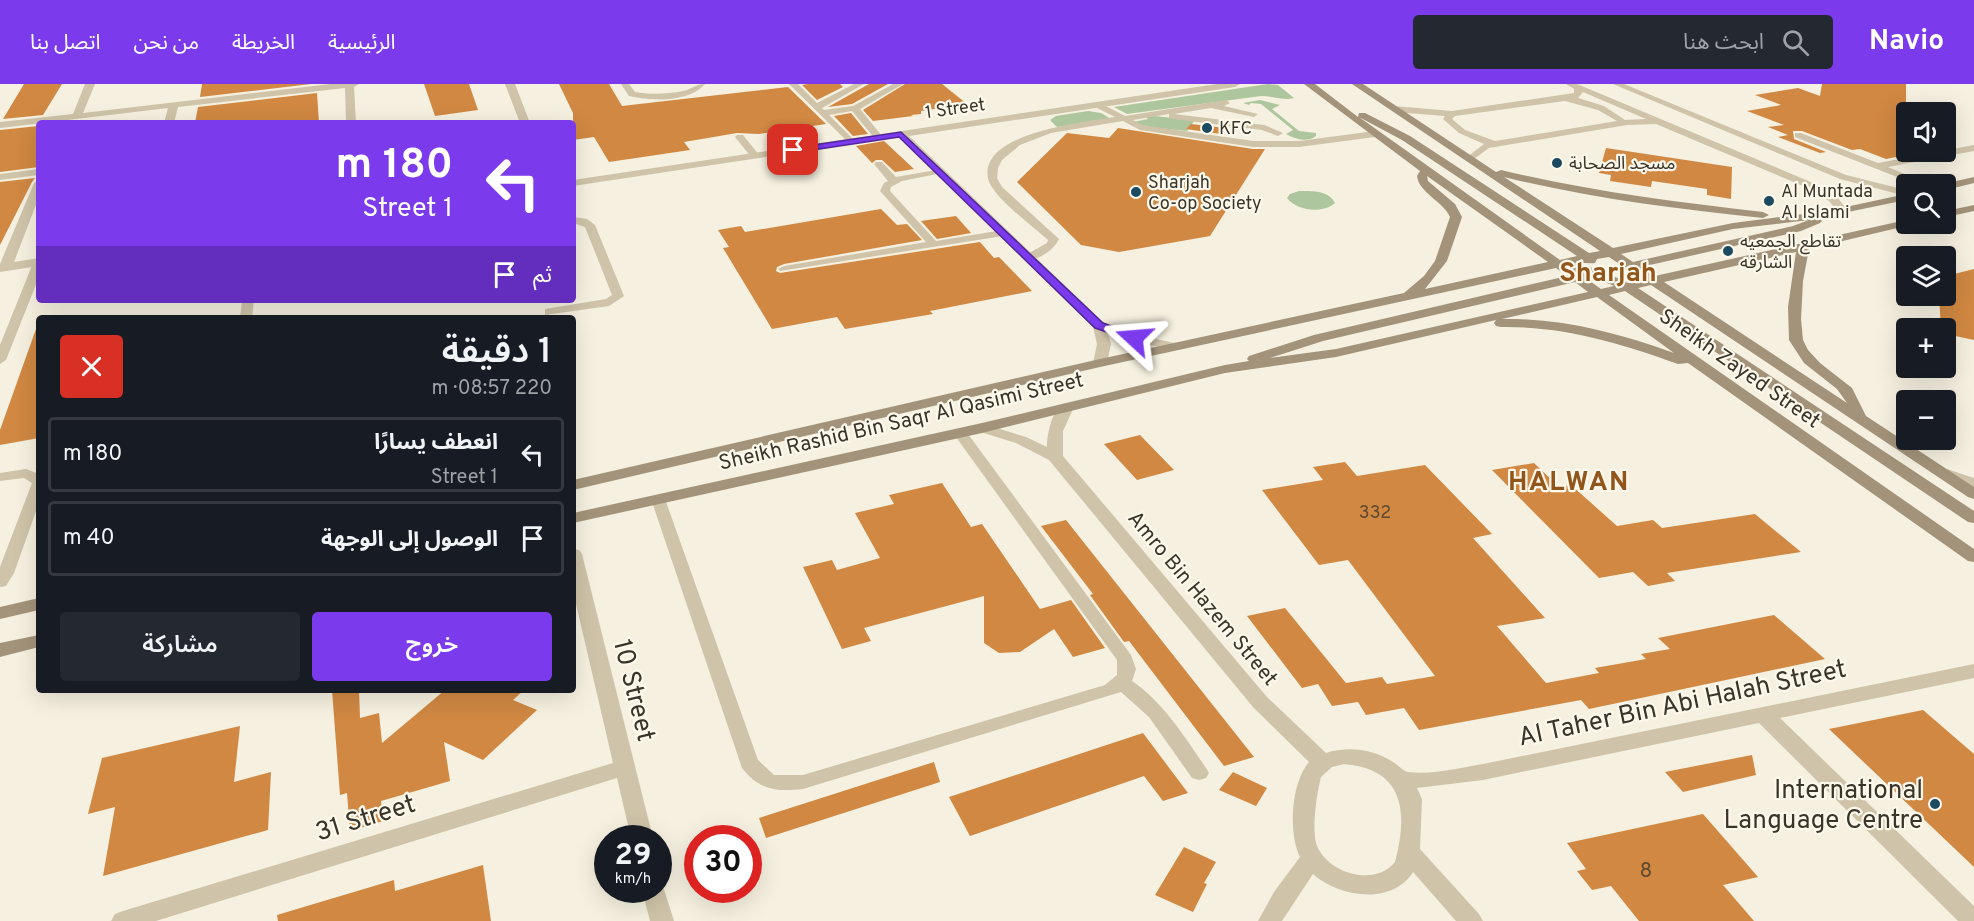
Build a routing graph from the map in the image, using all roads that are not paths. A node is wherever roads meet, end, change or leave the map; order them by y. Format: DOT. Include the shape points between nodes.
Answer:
graph roads {
  1 [pos="90,84"];
  2 [pos="258,84"];
  3 [pos="354,84"];
  4 [pos="510,84"];
  5 [pos="625,84"];
  6 [pos="701,84"];
  7 [pos="793,84"];
  8 [pos="899,84"];
  9 [pos="1235,84"];
  10 [pos="1309,84"];
  11 [pos="1357,84"];
  12 [pos="1617,84"];
  13 [pos="349,85"];
  14 [pos="855,85"];
  15 [pos="1573,86"];
  16 [pos="283,88"];
  17 [pos="254,96"];
  18 [pos="1565,98"];
  19 [pos="1226,103"];
  20 [pos="174,105"];
  21 [pos="1098,105"];
  22 [pos="1340,105"];
  23 [pos="1205,106"];
  24 [pos="855,108"];
  25 [pos="1394,109"];
  26 [pos="820,110"];
  27 [pos="1153,114"];
  28 [pos="1254,114"];
  29 [pos="1452,114"];
  30 [pos="1032,116"];
  31 [pos="76,117"];
  32 [pos="1120,119"];
  33 [pos="48,120"];
  34 [pos="170,120"];
  35 [pos="351,120"];
  36 [pos="524,120"];
  37 [pos="36,121"];
  38 [pos="1096,123"];
  39 [pos="1621,123"];
  40 [pos="1661,123"];
  41 [pos="0,125"];
  42 [pos="1147,129"];
  43 [pos="1050,130"];
  44 [pos="1278,133"];
  45 [pos="1375,134"];
  46 [pos="901,135"];
  47 [pos="1798,135"];
  48 [pos="740,137"];
  49 [pos="879,138"];
  50 [pos="850,142"];
  51 [pos="1495,144"];
  52 [pos="1974,148"];
  53 [pos="1849,155"];
  54 [pos="754,156"];
  55 [pos="1470,159"];
  56 [pos="1811,163"];
  57 [pos="879,164"];
  58 [pos="1876,166"];
  59 [pos="1426,169"];
  60 [pos="1486,169"];
  61 [pos="939,171"];
  62 [pos="36,172"];
  63 [pos="1897,174"];
  64 [pos="0,177"];
  65 [pos="1843,177"];
  66 [pos="1974,180"];
  67 [pos="894,181"];
  68 [pos="576,183"];
  69 [pos="1805,183"];
  70 [pos="1956,184"];
  71 [pos="36,190"];
  72 [pos="1896,192"];
  73 [pos="1896,198"];
  74 [pos="1974,208"];
  75 [pos="1844,211"];
  76 [pos="1956,212"];
  77 [pos="1827,214"];
  78 [pos="576,220"];
  79 [pos="1896,226"];
  80 [pos="1003,233"];
  81 [pos="1593,240"];
  82 [pos="1562,243"];
  83 [pos="933,244"];
  84 [pos="1803,248"];
  85 [pos="1612,253"];
  86 [pos="1028,258"];
  87 [pos="1586,258"];
  88 [pos="36,262"];
  89 [pos="1559,264"];
  90 [pos="1632,266"];
  91 [pos="3,267"];
  92 [pos="784,269"];
  93 [pos="36,270"];
  94 [pos="1606,271"];
  95 [pos="1578,278"];
  96 [pos="1655,281"];
  97 [pos="1628,287"];
  98 [pos="1599,294"];
  99 [pos="1397,299"];
  100 [pos="1653,304"];
  101 [pos="1619,308"];
  102 [pos="549,312"];
  103 [pos="1099,326"];
  104 [pos="1453,327"];
  105 [pos="1174,347"];
  106 [pos="0,360"];
  107 [pos="1100,363"];
  108 [pos="1225,369"];
  109 [pos="1707,370"];
  110 [pos="1067,407"];
  111 [pos="1859,416"];
  112 [pos="982,428"];
  113 [pos="960,432"];
  114 [pos="1055,457"];
  115 [pos="36,467"];
  116 [pos="0,472"];
  117 [pos="1947,474"];
  118 [pos="0,477"];
  119 [pos="36,478"];
  120 [pos="576,483"];
  121 [pos="1974,484"];
  122 [pos="36,493"];
  123 [pos="1974,494"];
  124 [pos="658,499"];
  125 [pos="576,517"];
  126 [pos="1974,518"];
  127 [pos="36,524"];
  128 [pos="23,526"];
  129 [pos="1974,557"];
  130 [pos="576,567"];
  131 [pos="0,582"];
  132 [pos="36,605"];
  133 [pos="0,613"];
  134 [pos="36,642"];
  135 [pos="0,650"];
  136 [pos="1974,671"];
  137 [pos="1121,683"];
  138 [pos="1763,714"];
  139 [pos="1322,762"];
  140 [pos="624,767"];
  141 [pos="1199,773"];
  142 [pos="1401,780"];
  143 [pos="639,825"];
  144 [pos="1408,851"];
  145 [pos="1312,858"];
  146 [pos="657,903"];
  147 [pos="123,921"];
  148 [pos="662,921"];
  149 [pos="1270,921"];
  150 [pos="1471,921"];
  151 [pos="1974,921"];
  1 -- 31 [label="street"];
  2 -- 17 [label="street"];
  3 -- 13 [label="street"];
  4 -- 36 [label="street"];
  5 -- 6 [label="lane" via="632,94 649,97 693,91"];
  7 -- 26 [label="lane"];
  8 -- 24 [label="lane"];
  9 -- 21 [label="street, 1 Street"];
  10 -- 22 [label="main road, Sheikh Zayed Street"];
  11 -- 25 [label="main road, Sheikh Zayed Street"];
  12 -- 56 [label="lane"];
  13 -- 16 [label="street"];
  13 -- 35 [label="street"];
  14 -- 26 [label="lane"];
  15 -- 18 [label="lane" via="1578,94"];
  15 -- 40 [label="lane"];
  16 -- 17 [label="street"];
  17 -- 20 [label="street"];
  18 -- 29 [label="lane"];
  18 -- 39 [label="lane" via="1613,114"];
  19 -- 23 [label="lane"];
  20 -- 31 [label="street"];
  20 -- 34 [label="street"];
  21 -- 30 [label="street, 1 Street"];
  21 -- 32 [label="lane"];
  22 -- 45 [label="main road, Sheikh Zayed Street"];
  22 -- 82 [label="main road" via="1406,138"];
  23 -- 27 [label="lane"];
  23 -- 28 [label="lane"];
  24 -- 26 [label="lane"];
  24 -- 49 [label="lane"];
  25 -- 29 [label="lane"];
  25 -- 55 [label="main road, Sheikh Zayed Street"];
  26 -- 50 [label="lane"];
  27 -- 32 [label="lane"];
  27 -- 44 [label="lane"];
  29 -- 51 [label="lane" via="1447,119 1450,123"];
  30 -- 43 [label="lane"];
  30 -- 46 [label="street, 1 Street"];
  31 -- 33 [label="street"];
  32 -- 38 [label="lane"];
  32 -- 42 [label="lane"];
  37 -- 41 [label="street"];
  38 -- 42 [label="lane"];
  38 -- 43 [label="lane"];
  39 -- 40 [label="lane"];
  39 -- 51 [label="lane"];
  40 -- 69 [label="lane"];
  42 -- 45 [label="lane" via="1273,145"];
  43 -- 86 [label="lane" via="1014,144 992,169 998,189 1054,239 1051,245"];
  45 -- 59 [label="main road, Sheikh Zayed Street"];
  46 -- 49 [label="street, 1 Street"];
  46 -- 61 [label="street"];
  47 -- 53 [label="lane"];
  48 -- 54 [label="lane"];
  49 -- 50 [label="street, 1 Street"];
  50 -- 54 [label="street, 1 Street"];
  51 -- 55 [label="lane"];
  52 -- 58 [label="lane"];
  53 -- 56 [label="lane"];
  53 -- 58 [label="lane"];
  54 -- 68 [label="street, 1 Street"];
  55 -- 60 [label="main road, Sheikh Zayed Street"];
  56 -- 65 [label="lane"];
  57 -- 67 [label="lane"];
  58 -- 63 [label="lane"];
  59 -- 89 [label="main road, Sheikh Zayed Street"];
  59 -- 99 [label="main road" via="1423,182 1451,206 1455,222 1437,270 1414,291"];
  60 -- 77 [label="main road" via="1546,184 1719,212"];
  60 -- 81 [label="main road, Sheikh Zayed Street"];
  61 -- 67 [label="lane"];
  61 -- 80 [label="street"];
  62 -- 64 [label="street"];
  65 -- 69 [label="lane" via="1833,184"];
  65 -- 72 [label="lane"];
  66 -- 70 [label="main road"];
  67 -- 83 [label="lane" via="887,185 887,193"];
  69 -- 75 [label="lane" via="1828,195"];
  71 -- 91 [label="street"];
  73 -- 75 [label="main road, Sheikh Rashid Bin Saqr Al Qasimi Street"];
  74 -- 76 [label="main road"];
  75 -- 77 [label="main road, Sheikh Rashid Bin Saqr Al Qasimi Street"];
  77 -- 85 [label="main road, Sheikh Rashid Bin Saqr Al Qasimi Street" via="1733,226"];
  77 -- 90 [label="main road" via="1797,229"];
  78 -- 102 [label="lane" via="590,225 618,296 613,301"];
  79 -- 84 [label="main road, Sheikh Rashid Bin Saqr Al Qasimi Street"];
  80 -- 83 [label="lane"];
  80 -- 86 [label="street"];
  81 -- 82 [label="main road" via="1587,246"];
  81 -- 85 [label="main road, Sheikh Zayed Street"];
  82 -- 87 [label="main road"];
  83 -- 92 [label="lane"];
  84 -- 96 [label="main road, Sheikh Rashid Bin Saqr Al Qasimi Street"];
  84 -- 111 [label="main road" via="1796,280 1797,341 1816,368 1851,393"];
  85 -- 87 [label="main road, Sheikh Rashid Bin Saqr Al Qasimi Street"];
  85 -- 90 [label="main road, Sheikh Zayed Street"];
  85 -- 94 [label="main road"];
  86 -- 103 [label="street"];
  87 -- 89 [label="main road, Sheikh Rashid Bin Saqr Al Qasimi Street"];
  87 -- 94 [label="main road"];
  88 -- 91 [label="street"];
  89 -- 94 [label="main road"];
  89 -- 95 [label="main road, Sheikh Zayed Street"];
  89 -- 99 [label="main road, Sheikh Rashid Bin Saqr Al Qasimi Street"];
  90 -- 94 [label="main road"];
  90 -- 96 [label="main road, Sheikh Zayed Street"];
  93 -- 106 [label="lane"];
  94 -- 95 [label="main road"];
  94 -- 96 [label="main road"];
  94 -- 97 [label="main road"];
  94 -- 98 [label="main road"];
  95 -- 98 [label="main road, Sheikh Zayed Street"];
  95 -- 108 [label="main road" via="1319,338"];
  96 -- 97 [label="main road, Sheikh Rashid Bin Saqr Al Qasimi Street"];
  96 -- 111 [label="main road, Sheikh Zayed Street"];
  97 -- 98 [label="main road, Sheikh Rashid Bin Saqr Al Qasimi Street"];
  97 -- 100 [label="main road"];
  98 -- 101 [label="main road, Sheikh Zayed Street"];
  98 -- 104 [label="main road, Sheikh Rashid Bin Saqr Al Qasimi Street"];
  99 -- 105 [label="main road, Sheikh Rashid Bin Saqr Al Qasimi Street"];
  100 -- 101 [label="main road" via="1629,301"];
  100 -- 126 [label="main road"];
  101 -- 109 [label="main road, Sheikh Zayed Street"];
  103 -- 105 [label="street"];
  103 -- 107 [label="street" via="1104,344"];
  104 -- 108 [label="main road, Sheikh Rashid Bin Saqr Al Qasimi Street" via="1314,357"];
  104 -- 109 [label="main road" via="1513,323 1569,328 1638,345"];
  105 -- 107 [label="main road, Sheikh Rashid Bin Saqr Al Qasimi Street"];
  107 -- 120 [label="main road, Sheikh Rashid Bin Saqr Al Qasimi Street"];
  108 -- 110 [label="main road, Sheikh Rashid Bin Saqr Al Qasimi Street"];
  109 -- 129 [label="main road, Sheikh Zayed Street"];
  110 -- 112 [label="main road, Sheikh Rashid Bin Saqr Al Qasimi Street"];
  110 -- 114 [label="street" via="1055,431"];
  111 -- 117 [label="main road, Sheikh Zayed Street"];
  112 -- 113 [label="main road, Sheikh Rashid Bin Saqr Al Qasimi Street"];
  112 -- 114 [label="street, Amro Bin Hazem Street" via="1021,440"];
  113 -- 124 [label="main road, Sheikh Rashid Bin Saqr Al Qasimi Street"];
  113 -- 137 [label="lane" via="1125,659 1127,676"];
  114 -- 139 [label="street, Amro Bin Hazem Street" via="1260,702"];
  115 -- 116 [label="lane"];
  117 -- 121 [label="street"];
  117 -- 123 [label="main road, Sheikh Zayed Street"];
  118 -- 119 [label="lane" via="26,473"];
  122 -- 128 [label="lane"];
  124 -- 125 [label="main road, Sheikh Rashid Bin Saqr Al Qasimi Street"];
  124 -- 137 [label="lane" via="749,763 759,778 779,785 803,782"];
  127 -- 128 [label="lane"];
  128 -- 131 [label="lane"];
  130 -- 140 [label="street, 10 Street"];
  132 -- 133 [label="main road"];
  134 -- 135 [label="main road"];
  136 -- 138 [label="street, Al Taher Bin Abi Halah Street"];
  137 -- 141 [label="lane" via="1148,702"];
  138 -- 142 [label="street, Al Taher Bin Abi Halah Street" via="1457,776"];
  138 -- 151 [label="street"];
  139 -- 142 [label="street" via="1344,756 1363,758 1382,765"];
  139 -- 145 [label="street" via="1309,778 1303,833"];
  140 -- 143 [label="street, 10 Street"];
  140 -- 147 [label="street, 31 Street"];
  142 -- 144 [label="street" via="1411,799"];
  144 -- 145 [label="street" via="1399,874 1372,885 1338,879"];
  144 -- 150 [label="street"];
  145 -- 149 [label="street"];
  146 -- 148 [label="street"];
}
